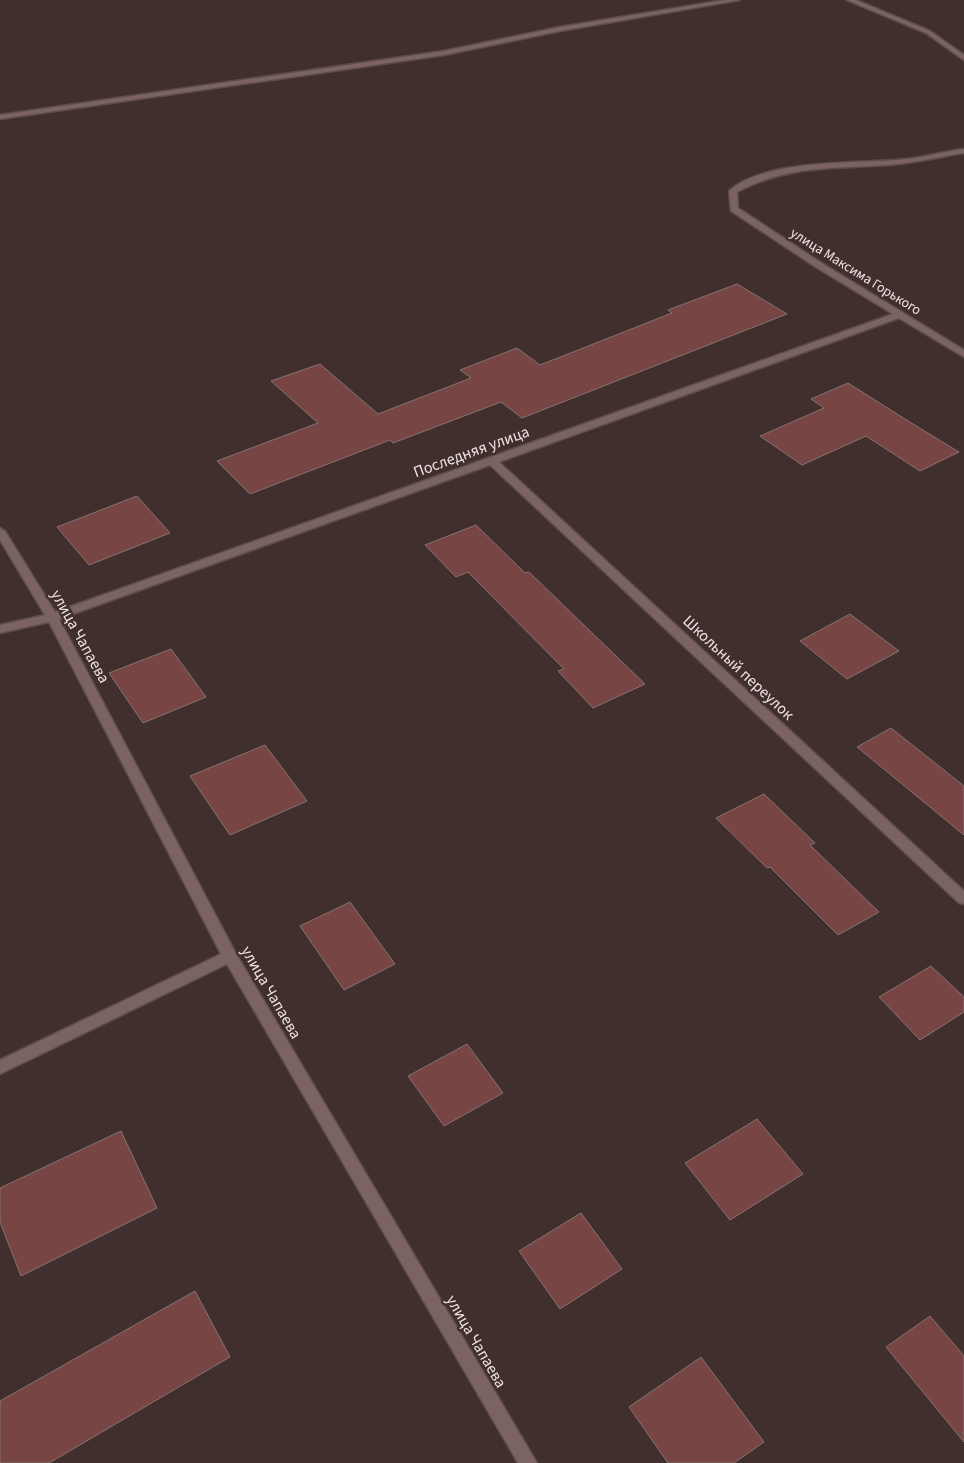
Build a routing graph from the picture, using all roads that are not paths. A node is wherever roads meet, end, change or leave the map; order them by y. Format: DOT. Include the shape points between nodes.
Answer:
graph roads {
  1 [pos="737,0"];
  2 [pos="850,0"];
  3 [pos="964,58"];
  4 [pos="0,117"];
  5 [pos="964,151"];
  6 [pos="900,315"];
  7 [pos="964,354"];
  8 [pos="491,460"];
  9 [pos="0,531"];
  10 [pos="52,617"];
  11 [pos="0,629"];
  12 [pos="964,899"];
  13 [pos="230,956"];
  14 [pos="0,1067"];
  15 [pos="528,1463"];
  1 -- 4 [label="street" via="560,29 444,53"];
  2 -- 3 [label="street" via="928,32"];
  5 -- 6 [label="street, улица Максима Горького" via="907,161 794,169 746,182 732,191 734,209"];
  6 -- 7 [label="street, улица Максима Горького"];
  6 -- 8 [label="street, Последняя улица"];
  8 -- 10 [label="street, Последняя улица"];
  8 -- 12 [label="street, Школьный переулок"];
  9 -- 10 [label="street, улица Чапаева"];
  10 -- 11 [label="street, Последняя улица"];
  10 -- 13 [label="street, улица Чапаева"];
  13 -- 14 [label="street"];
  13 -- 15 [label="street, улица Чапаева"];
}
